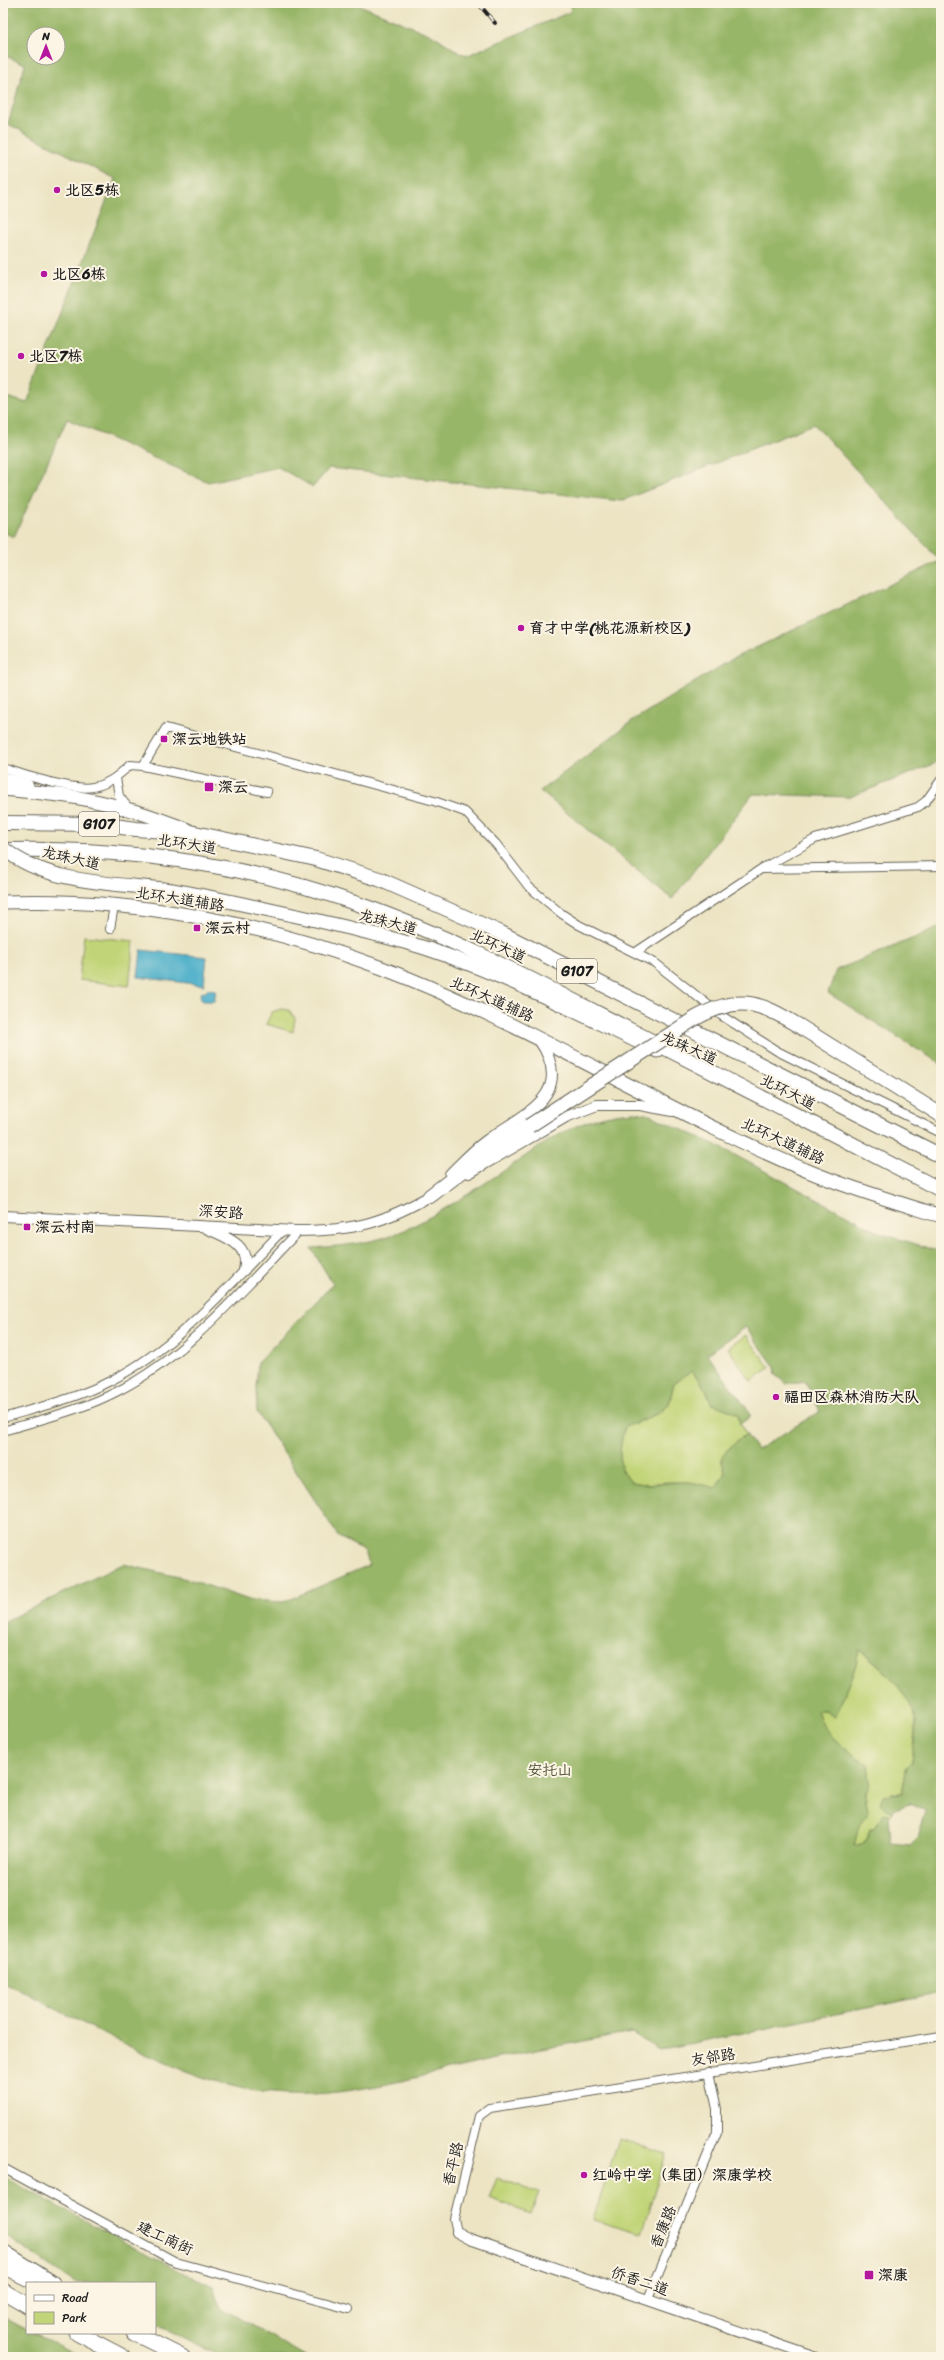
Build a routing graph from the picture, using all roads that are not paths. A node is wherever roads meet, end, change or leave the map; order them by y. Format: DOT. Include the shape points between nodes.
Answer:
graph roads {
  1 [pos="143,766"];
  2 [pos="3,768"];
  3 [pos="116,778"];
  4 [pos="3,779"];
  5 [pos="941,780"];
  6 [pos="3,790"];
  7 [pos="267,792"];
  8 [pos="53,794"];
  9 [pos="129,809"];
  10 [pos="3,823"];
  11 [pos="195,833"];
  12 [pos="3,849"];
  13 [pos="941,866"];
  14 [pos="761,869"];
  15 [pos="3,902"];
  16 [pos="114,906"];
  17 [pos="110,929"];
  18 [pos="636,952"];
  19 [pos="538,1038"];
  20 [pos="748,1090"];
  21 [pos="689,1115"];
  22 [pos="941,1115"];
  23 [pos="941,1133"];
  24 [pos="941,1156"];
  25 [pos="941,1190"];
  26 [pos="430,1196"];
  27 [pos="3,1216"];
  28 [pos="941,1216"];
  29 [pos="202,1226"];
  30 [pos="283,1230"];
  31 [pos="299,1231"];
  32 [pos="244,1270"];
  33 [pos="3,1418"];
  34 [pos="3,1431"];
  35 [pos="941,2036"];
  36 [pos="709,2072"];
  37 [pos="490,2108"];
  38 [pos="3,2168"];
  39 [pos="457,2232"];
  40 [pos="3,2252"];
  41 [pos="3,2266"];
  42 [pos="34,2282"];
  43 [pos="50,2282"];
  44 [pos="3,2291"];
  45 [pos="3,2297"];
  46 [pos="648,2300"];
  47 [pos="26,2304"];
  48 [pos="26,2308"];
  49 [pos="349,2309"];
  50 [pos="78,2334"];
  51 [pos="136,2334"];
  52 [pos="123,2357"];
  53 [pos="182,2357"];
  54 [pos="814,2357"];
  1 -- 3 [label="street" via="130,765"];
  1 -- 7 [label="street"];
  1 -- 18 [label="street" via="166,728 441,803 465,812 543,900 579,925"];
  2 -- 3 [label="street" via="66,785 92,787"];
  3 -- 9 [label="street" via="119,796"];
  4 -- 8 [label="main road"];
  5 -- 14 [label="street" via="929,798 918,807 815,839"];
  6 -- 8 [label="main road"];
  8 -- 9 [label="main road"];
  9 -- 11 [label="main road"];
  10 -- 11 [label="highway, 北环大道 / G107" via="100,824"];
  11 -- 24 [label="highway, 北环大道 / G107" via="316,859 379,879 434,902 638,1001"];
  12 -- 20 [label="main road, 龙珠大道, bridge" via="13,857 42,871 72,878 172,890 228,900 377,934 426,948 493,975 685,1064"];
  12 -- 20 [label="highway, 北环大道 / G107" via="133,853 188,860 301,886 359,904 493,961"];
  13 -- 14 [label="street"];
  14 -- 18 [label="street"];
  15 -- 16 [label="main road, 北环大道辅路"];
  16 -- 17 [label="street"];
  16 -- 19 [label="main road, 北环大道辅路" via="237,924 314,946 382,968"];
  18 -- 23 [label="street" via="655,963 722,1016 777,1051"];
  19 -- 21 [label="main road, 北环大道辅路"];
  19 -- 26 [label="street" via="550,1060 549,1091 531,1110 474,1151"];
  20 -- 25 [label="highway, 北环大道 / G107"];
  21 -- 26 [label="street" via="640,1105 597,1105 559,1121"];
  21 -- 28 [label="main road, 北环大道辅路" via="806,1170 860,1192"];
  22 -- 26 [label="highway, bridge" via="770,1010 758,1005 737,1003 716,1008 694,1019 481,1157"];
  26 -- 31 [label="street, 深安路" via="409,1209 367,1224 332,1230"];
  27 -- 29 [label="street, 深安路"];
  29 -- 30 [label="street, 深安路"];
  29 -- 32 [label="street" via="240,1246 245,1258"];
  30 -- 31 [label="street, 深安路"];
  30 -- 32 [label="street"];
  31 -- 34 [label="street" via="200,1332 152,1371 98,1400"];
  32 -- 33 [label="street" via="177,1337 129,1372 75,1396"];
  35 -- 36 [label="street, 友邻路"];
  36 -- 37 [label="street, 友邻路"];
  36 -- 46 [label="street, 香康路" via="717,2109 716,2132"];
  37 -- 39 [label="street, 香平路" via="479,2116 454,2219"];
  38 -- 49 [label="street, 建工南街" via="176,2262"];
  39 -- 46 [label="street, 侨香二道" via="470,2239"];
  40 -- 43 [label="highway"];
  41 -- 42 [label="highway"];
  44 -- 47 [label="highway"];
  45 -- 48 [label="highway"];
  46 -- 54 [label="street, 侨香二道"];
  50 -- 52 [label="highway"];
  51 -- 53 [label="highway"];
}
